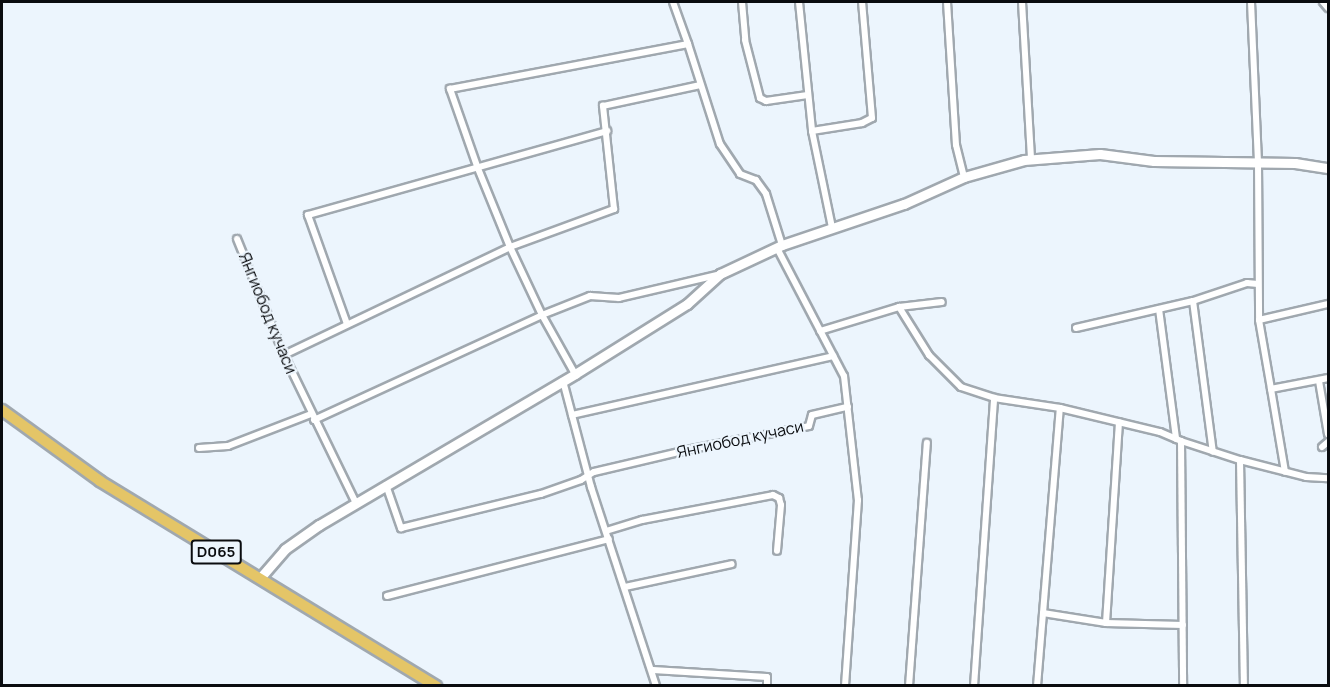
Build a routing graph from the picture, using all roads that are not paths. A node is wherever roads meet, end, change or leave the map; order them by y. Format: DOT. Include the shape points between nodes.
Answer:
graph roads {
  1 [pos="673,2"];
  2 [pos="742,2"];
  3 [pos="799,2"];
  4 [pos="862,2"];
  5 [pos="947,2"];
  6 [pos="1022,2"];
  7 [pos="1251,2"];
  8 [pos="1323,2"];
  9 [pos="1329,8"];
  10 [pos="688,44"];
  11 [pos="700,85"];
  12 [pos="808,95"];
  13 [pos="607,131"];
  14 [pos="812,131"];
  15 [pos="1031,159"];
  16 [pos="1258,163"];
  17 [pos="477,166"];
  18 [pos="1329,168"];
  19 [pos="964,177"];
  20 [pos="832,228"];
  21 [pos="237,238"];
  22 [pos="780,246"];
  23 [pos="510,247"];
  24 [pos="720,274"];
  25 [pos="1258,284"];
  26 [pos="1193,301"];
  27 [pos="942,302"];
  28 [pos="1329,304"];
  29 [pos="899,307"];
  30 [pos="1159,309"];
  31 [pos="542,315"];
  32 [pos="1259,320"];
  33 [pos="347,324"];
  34 [pos="1076,328"];
  35 [pos="820,331"];
  36 [pos="284,355"];
  37 [pos="833,356"];
  38 [pos="575,374"];
  39 [pos="1329,378"];
  40 [pos="563,381"];
  41 [pos="1319,381"];
  42 [pos="1271,389"];
  43 [pos="994,398"];
  44 [pos="848,407"];
  45 [pos="1060,408"];
  46 [pos="2,410"];
  47 [pos="572,415"];
  48 [pos="312,417"];
  49 [pos="1119,422"];
  50 [pos="1329,434"];
  51 [pos="1178,440"];
  52 [pos="1329,442"];
  53 [pos="927,443"];
  54 [pos="1322,447"];
  55 [pos="199,448"];
  56 [pos="1214,452"];
  57 [pos="1240,460"];
  58 [pos="1285,472"];
  59 [pos="588,476"];
  60 [pos="1329,478"];
  61 [pos="386,485"];
  62 [pos="356,502"];
  63 [pos="606,531"];
  64 [pos="609,539"];
  65 [pos="777,550"];
  66 [pos="732,564"];
  67 [pos="260,578"];
  68 [pos="625,587"];
  69 [pos="387,596"];
  70 [pos="1043,613"];
  71 [pos="1106,623"];
  72 [pos="1183,625"];
  73 [pos="653,670"];
  74 [pos="436,686"];
  75 [pos="656,686"];
  76 [pos="767,686"];
  77 [pos="845,686"];
  78 [pos="909,686"];
  79 [pos="974,686"];
  80 [pos="1037,686"];
  81 [pos="1183,686"];
  82 [pos="1244,686"];
  1 -- 10 [label="street"];
  2 -- 12 [label="street" via="745,40 760,98 766,101"];
  3 -- 12 [label="street"];
  4 -- 14 [label="street" via="872,118"];
  5 -- 19 [label="street" via="956,145"];
  6 -- 15 [label="street"];
  7 -- 16 [label="street"];
  8 -- 9 [label="street"];
  10 -- 11 [label="street"];
  10 -- 17 [label="street" via="450,88"];
  11 -- 13 [label="street" via="603,106"];
  11 -- 22 [label="street" via="720,144 740,174 756,180 766,194"];
  12 -- 14 [label="street"];
  13 -- 17 [label="street"];
  13 -- 23 [label="street" via="614,209"];
  14 -- 20 [label="street"];
  15 -- 16 [label="street" via="1100,154 1154,161"];
  15 -- 19 [label="street"];
  16 -- 18 [label="street"];
  16 -- 25 [label="street"];
  17 -- 23 [label="street"];
  17 -- 33 [label="street" via="308,215"];
  19 -- 20 [label="street" via="904,204"];
  20 -- 22 [label="street"];
  21 -- 36 [label="street, Янгиобод кучаси"];
  22 -- 24 [label="street"];
  22 -- 35 [label="street"];
  23 -- 31 [label="street"];
  23 -- 33 [label="street"];
  24 -- 31 [label="street" via="628,296 590,296"];
  24 -- 38 [label="street" via="687,304"];
  25 -- 26 [label="street" via="1247,283"];
  25 -- 32 [label="street"];
  26 -- 30 [label="street"];
  26 -- 56 [label="street"];
  27 -- 29 [label="street"];
  28 -- 32 [label="street"];
  29 -- 35 [label="street"];
  29 -- 43 [label="street" via="929,355 962,387"];
  30 -- 34 [label="street"];
  30 -- 51 [label="street"];
  31 -- 38 [label="street"];
  31 -- 48 [label="street"];
  32 -- 42 [label="street"];
  33 -- 36 [label="street"];
  35 -- 37 [label="street"];
  36 -- 48 [label="street, Янгиобод кучаси"];
  37 -- 44 [label="street" via="844,376"];
  37 -- 47 [label="street"];
  38 -- 40 [label="street"];
  39 -- 41 [label="street"];
  40 -- 47 [label="street"];
  40 -- 61 [label="street"];
  41 -- 42 [label="street"];
  41 -- 50 [label="street"];
  42 -- 58 [label="street"];
  43 -- 45 [label="street"];
  43 -- 79 [label="street"];
  44 -- 59 [label="street, Янгиобод кучаси" via="812,415 809,426 692,449"];
  44 -- 77 [label="street" via="858,500"];
  45 -- 49 [label="street"];
  45 -- 70 [label="street"];
  46 -- 67 [label="main road, D065" via="100,481"];
  47 -- 59 [label="street"];
  48 -- 55 [label="street" via="228,446"];
  48 -- 62 [label="street, Янгиобод кучаси"];
  49 -- 51 [label="street"];
  49 -- 71 [label="street"];
  51 -- 56 [label="street"];
  51 -- 72 [label="street"];
  52 -- 54 [label="street"];
  53 -- 78 [label="street"];
  56 -- 57 [label="street"];
  57 -- 58 [label="street"];
  57 -- 82 [label="street"];
  58 -- 60 [label="street"];
  59 -- 61 [label="street, Янгиобод кучаси" via="541,494 400,528"];
  59 -- 63 [label="street"];
  61 -- 62 [label="street"];
  62 -- 67 [label="street" via="285,549"];
  63 -- 64 [label="street"];
  63 -- 65 [label="street" via="642,520 773,495 781,505"];
  64 -- 68 [label="street"];
  64 -- 69 [label="street"];
  66 -- 68 [label="street"];
  67 -- 74 [label="main road, D065"];
  68 -- 73 [label="street"];
  70 -- 71 [label="street"];
  70 -- 80 [label="street"];
  71 -- 72 [label="street"];
  72 -- 81 [label="street"];
  73 -- 75 [label="street"];
  73 -- 76 [label="street" via="767,677"];
}
